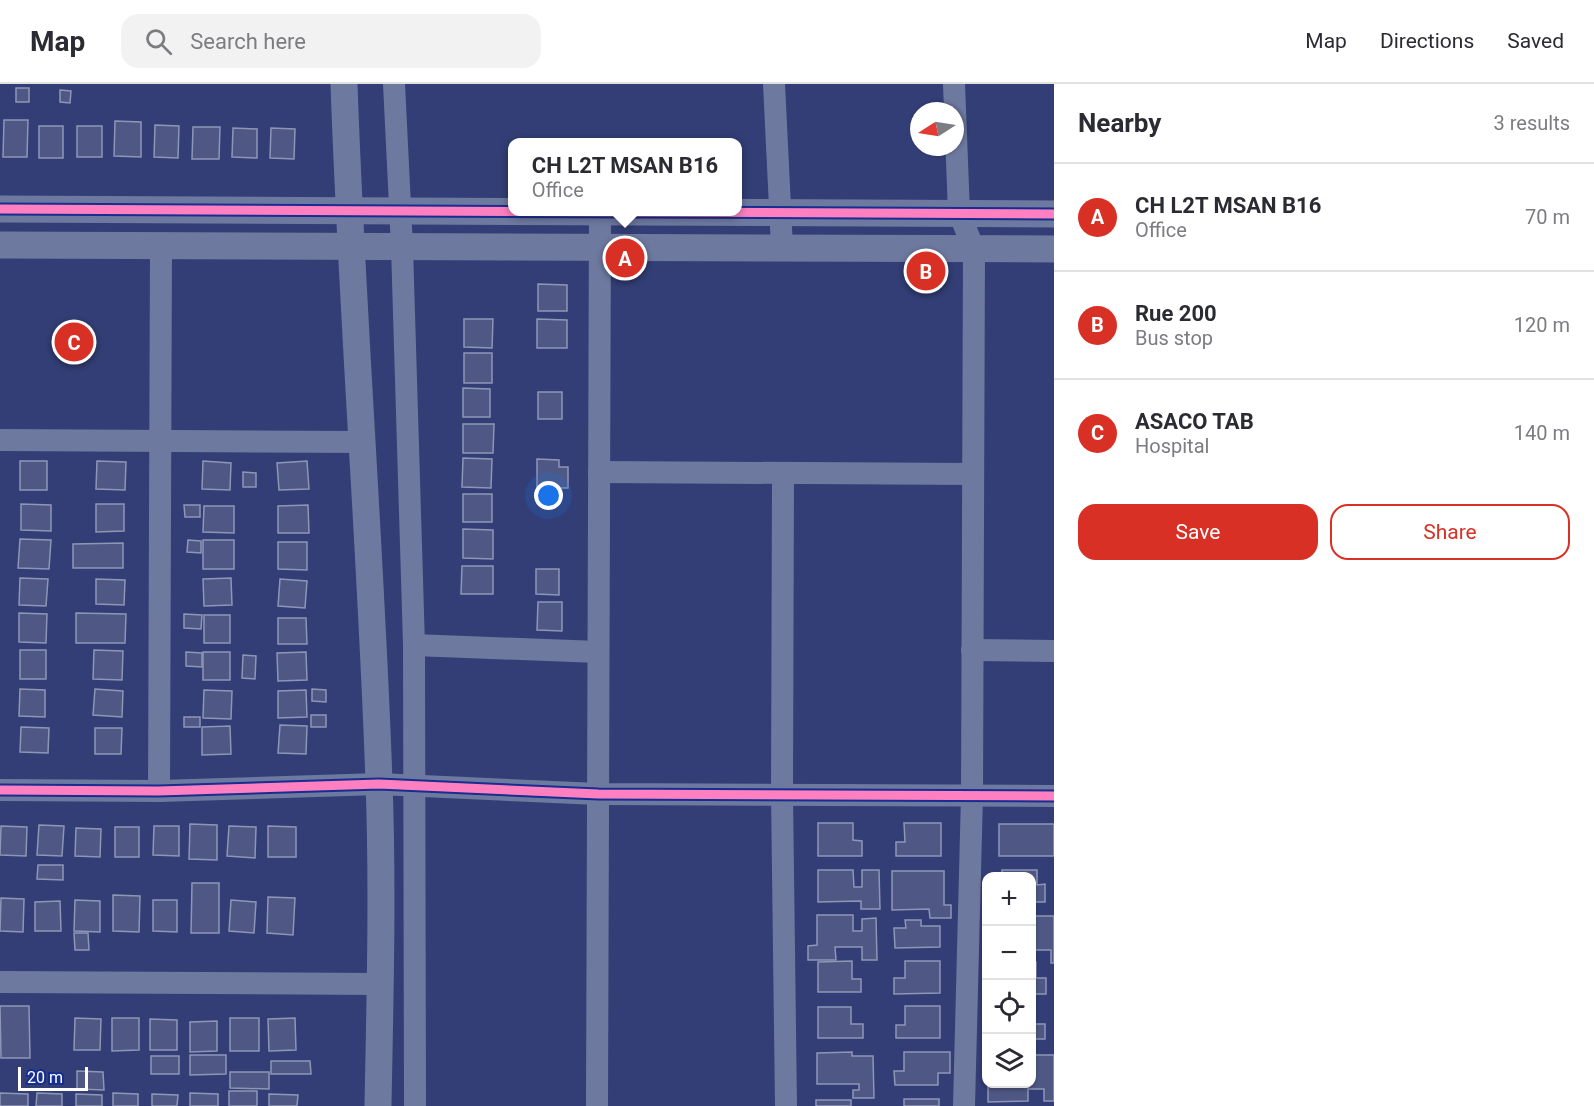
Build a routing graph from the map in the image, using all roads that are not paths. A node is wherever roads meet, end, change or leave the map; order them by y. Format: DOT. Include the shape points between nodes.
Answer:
graph roads {
  1 [pos="344,84"];
  2 [pos="394,84"];
  3 [pos="774,84"];
  4 [pos="954,84"];
  5 [pos="0,209"];
  6 [pos="348,211"];
  7 [pos="400,211"];
  8 [pos="508,212"];
  9 [pos="742,213"];
  10 [pos="781,213"];
  11 [pos="959,213"];
  12 [pos="1054,214"];
  13 [pos="600,216"];
  14 [pos="0,245"];
  15 [pos="161,246"];
  16 [pos="351,247"];
  17 [pos="402,247"];
  18 [pos="600,248"];
  19 [pos="782,248"];
  20 [pos="974,249"];
  21 [pos="1054,249"];
  22 [pos="0,440"];
  23 [pos="161,441"];
  24 [pos="362,442"];
  25 [pos="599,472"];
  26 [pos="783,472"];
  27 [pos="973,474"];
  28 [pos="414,645"];
  29 [pos="972,650"];
  30 [pos="1054,651"];
  31 [pos="598,652"];
  32 [pos="379,784"];
  33 [pos="414,786"];
  34 [pos="0,790"];
  35 [pos="159,791"];
  36 [pos="598,794"];
  37 [pos="782,794"];
  38 [pos="972,795"];
  39 [pos="1054,796"];
  40 [pos="0,982"];
  41 [pos="380,984"];
  42 [pos="378,1106"];
  43 [pos="415,1106"];
  44 [pos="597,1106"];
  45 [pos="786,1106"];
  46 [pos="964,1106"];
  1 -- 6 [label="street"];
  2 -- 7 [label="street"];
  3 -- 10 [label="street"];
  4 -- 11 [label="street"];
  5 -- 6 [label="street"];
  6 -- 7 [label="street"];
  6 -- 16 [label="street"];
  7 -- 8 [label="street"];
  7 -- 17 [label="street"];
  9 -- 10 [label="street"];
  10 -- 11 [label="street"];
  10 -- 19 [label="street"];
  11 -- 12 [label="street"];
  11 -- 20 [label="street"];
  13 -- 18 [label="street"];
  14 -- 15 [label="street"];
  15 -- 16 [label="street"];
  15 -- 23 [label="street"];
  16 -- 17 [label="street"];
  16 -- 24 [label="street"];
  17 -- 18 [label="street"];
  17 -- 28 [label="street"];
  18 -- 19 [label="street"];
  18 -- 25 [label="street"];
  19 -- 20 [label="street"];
  20 -- 21 [label="street"];
  20 -- 27 [label="street"];
  22 -- 23 [label="street"];
  23 -- 24 [label="street"];
  23 -- 35 [label="street"];
  24 -- 32 [label="street"];
  25 -- 26 [label="street"];
  25 -- 31 [label="street"];
  26 -- 27 [label="street"];
  26 -- 37 [label="street"];
  27 -- 29 [label="street"];
  28 -- 31 [label="street"];
  28 -- 33 [label="street"];
  29 -- 30 [label="street"];
  29 -- 38 [label="street"];
  31 -- 36 [label="street"];
  32 -- 33 [label="street"];
  32 -- 35 [label="street"];
  32 -- 41 [label="street"];
  33 -- 36 [label="street"];
  33 -- 43 [label="street"];
  34 -- 35 [label="street"];
  36 -- 37 [label="street"];
  36 -- 44 [label="street"];
  37 -- 38 [label="street"];
  37 -- 45 [label="street"];
  38 -- 39 [label="street"];
  38 -- 46 [label="street"];
  40 -- 41 [label="street"];
  41 -- 42 [label="street"];
}
